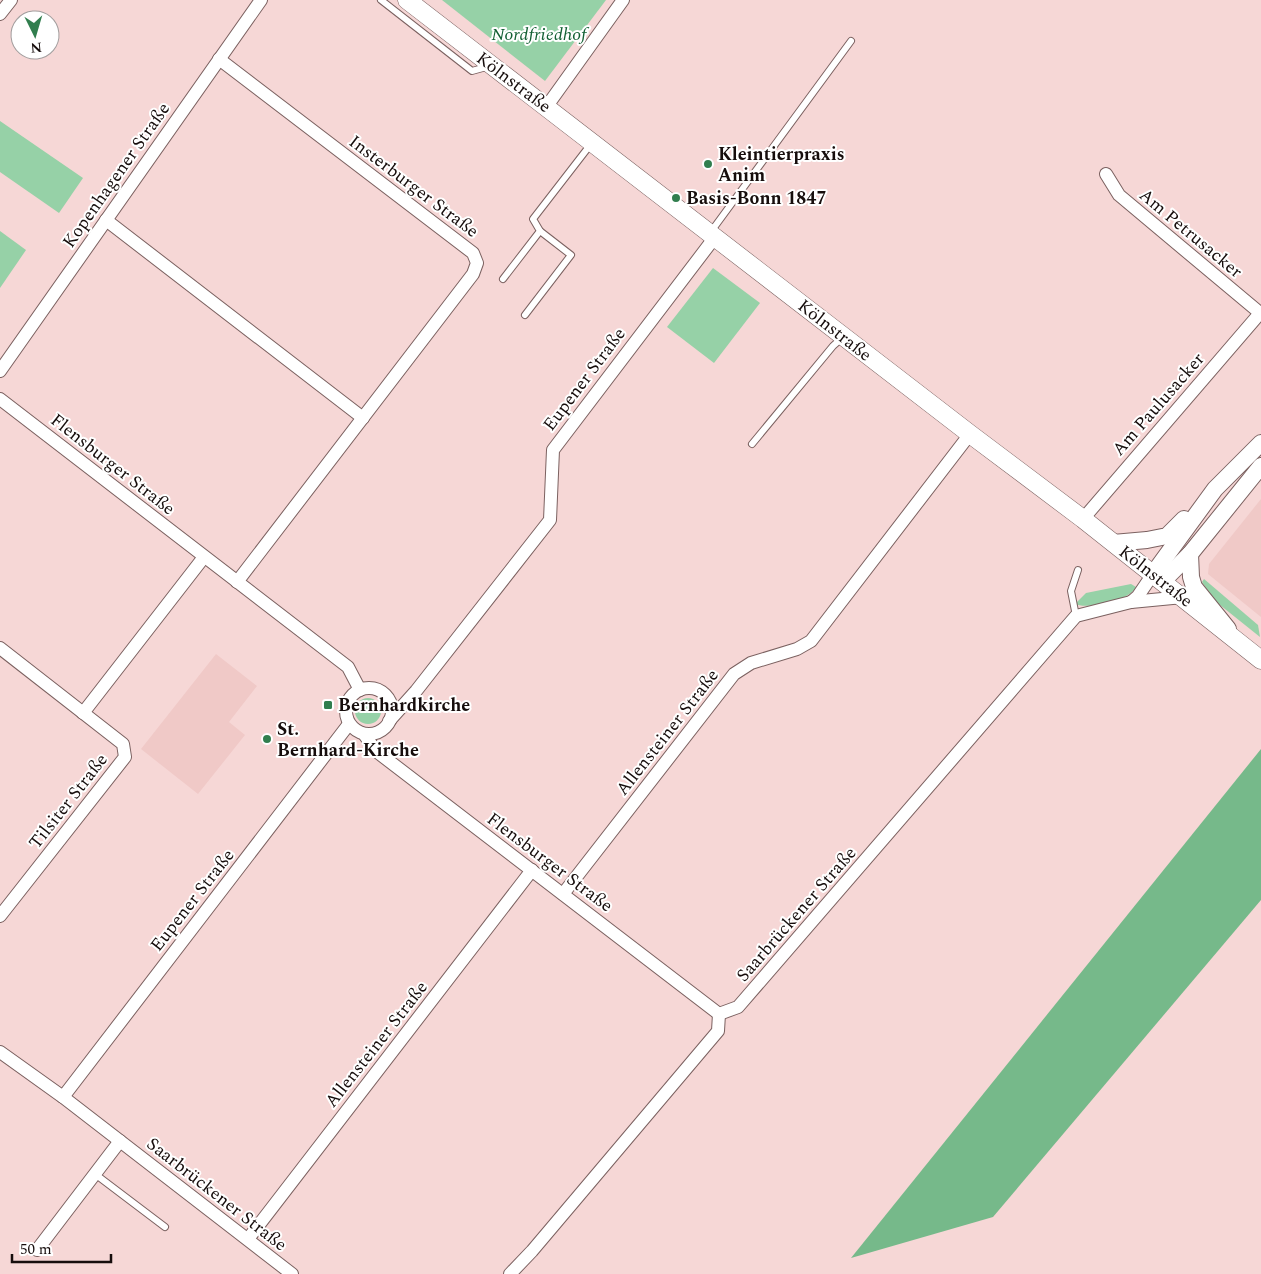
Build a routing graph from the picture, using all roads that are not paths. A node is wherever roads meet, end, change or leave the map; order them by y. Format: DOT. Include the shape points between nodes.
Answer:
graph roads {
  1 [pos="11,0"];
  2 [pos="261,0"];
  3 [pos="381,0"];
  4 [pos="408,0"];
  5 [pos="623,0"];
  6 [pos="0,14"];
  7 [pos="851,41"];
  8 [pos="219,59"];
  9 [pos="494,66"];
  10 [pos="546,106"];
  11 [pos="592,142"];
  12 [pos="1106,174"];
  13 [pos="106,220"];
  14 [pos="540,231"];
  15 [pos="712,235"];
  16 [pos="504,279"];
  17 [pos="1260,312"];
  18 [pos="525,315"];
  19 [pos="844,337"];
  20 [pos="0,371"];
  21 [pos="0,400"];
  22 [pos="363,418"];
  23 [pos="970,434"];
  24 [pos="1261,443"];
  25 [pos="752,444"];
  26 [pos="1261,466"];
  27 [pos="1215,489"];
  28 [pos="1082,519"];
  29 [pos="1113,542"];
  30 [pos="1190,554"];
  31 [pos="204,557"];
  32 [pos="1078,570"];
  33 [pos="1158,578"];
  34 [pos="237,582"];
  35 [pos="1183,597"];
  36 [pos="1131,602"];
  37 [pos="1076,616"];
  38 [pos="1239,643"];
  39 [pos="0,648"];
  40 [pos="1261,660"];
  41 [pos="360,690"];
  42 [pos="83,713"];
  43 [pos="389,721"];
  44 [pos="349,724"];
  45 [pos="364,734"];
  46 [pos="532,870"];
  47 [pos="563,894"];
  48 [pos="4,902"];
  49 [pos="0,916"];
  50 [pos="720,1014"];
  51 [pos="0,1052"];
  52 [pos="62,1097"];
  53 [pos="120,1141"];
  54 [pos="95,1174"];
  55 [pos="165,1227"];
  56 [pos="248,1239"];
  57 [pos="37,1250"];
  58 [pos="292,1274"];
  59 [pos="510,1274"];
  1 -- 6 [label="street"];
  2 -- 8 [label="street, Kopenhagener Straße"];
  3 -- 9 [label="lane" via="472,71"];
  4 -- 9 [label="main road, Kölnstraße"];
  5 -- 10 [label="street"];
  7 -- 15 [label="lane"];
  8 -- 13 [label="street, Kopenhagener Straße"];
  8 -- 22 [label="street, Insterburger Straße" via="473,253 476,259 473,274"];
  9 -- 10 [label="main road, Kölnstraße"];
  10 -- 11 [label="main road, Kölnstraße"];
  11 -- 14 [label="lane" via="533,220"];
  11 -- 15 [label="main road, Kölnstraße"];
  12 -- 17 [label="street, Am Petrusacker" via="1118,195"];
  13 -- 20 [label="street, Kopenhagener Straße"];
  13 -- 22 [label="street"];
  14 -- 16 [label="lane"];
  14 -- 18 [label="lane" via="571,255"];
  15 -- 19 [label="main road, Kölnstraße"];
  15 -- 43 [label="street, Eupener Straße" via="553,450 550,520"];
  17 -- 28 [label="street, Am Paulusacker"];
  19 -- 23 [label="main road, Kölnstraße"];
  19 -- 25 [label="lane"];
  21 -- 31 [label="street, Flensburger Straße"];
  22 -- 34 [label="street, Insterburger Straße"];
  23 -- 28 [label="main road, Kölnstraße"];
  23 -- 47 [label="street, Allensteiner Straße" via="810,641 797,649 751,663 734,674"];
  24 -- 27 [label="street"];
  26 -- 30 [label="street"];
  27 -- 29 [label="street" via="1167,536"];
  27 -- 33 [label="street"];
  28 -- 29 [label="main road, Kölnstraße"];
  29 -- 33 [label="main road, Kölnstraße"];
  30 -- 33 [label="street"];
  30 -- 38 [label="street" via="1194,587"];
  31 -- 34 [label="street, Flensburger Straße"];
  31 -- 42 [label="street"];
  32 -- 37 [label="lane" via="1071,591"];
  33 -- 35 [label="main road, Kölnstraße"];
  33 -- 36 [label="street"];
  34 -- 41 [label="street, Flensburger Straße" via="348,667"];
  35 -- 36 [label="street"];
  35 -- 38 [label="main road, Kölnstraße"];
  36 -- 37 [label="street"];
  37 -- 50 [label="street, Saarbrückener Straße" via="738,1007"];
  38 -- 40 [label="main road, Kölnstraße"];
  39 -- 42 [label="street, Tilsiter Straße"];
  41 -- 43 [label="street" via="370,688 381,692 392,711"];
  41 -- 44 [label="street" via="350,698 346,709"];
  42 -- 48 [label="street, Tilsiter Straße" via="123,744 125,757"];
  43 -- 45 [label="street" via="374,734"];
  44 -- 45 [label="street"];
  44 -- 52 [label="street, Eupener Straße"];
  45 -- 46 [label="street, Flensburger Straße" via="376,751"];
  46 -- 47 [label="street, Flensburger Straße"];
  46 -- 56 [label="street, Allensteiner Straße"];
  47 -- 50 [label="street, Flensburger Straße"];
  48 -- 49 [label="street, Tilsiter Straße"];
  50 -- 59 [label="street" via="718,1031"];
  51 -- 52 [label="street, Saarbrückener Straße"];
  52 -- 53 [label="street, Saarbrückener Straße"];
  53 -- 54 [label="street, Saarbrückener Straße"];
  53 -- 56 [label="street, Saarbrückener Straße"];
  54 -- 55 [label="lane"];
  54 -- 57 [label="street, Saarbrückener Straße"];
  56 -- 58 [label="street, Saarbrückener Straße"];
}
